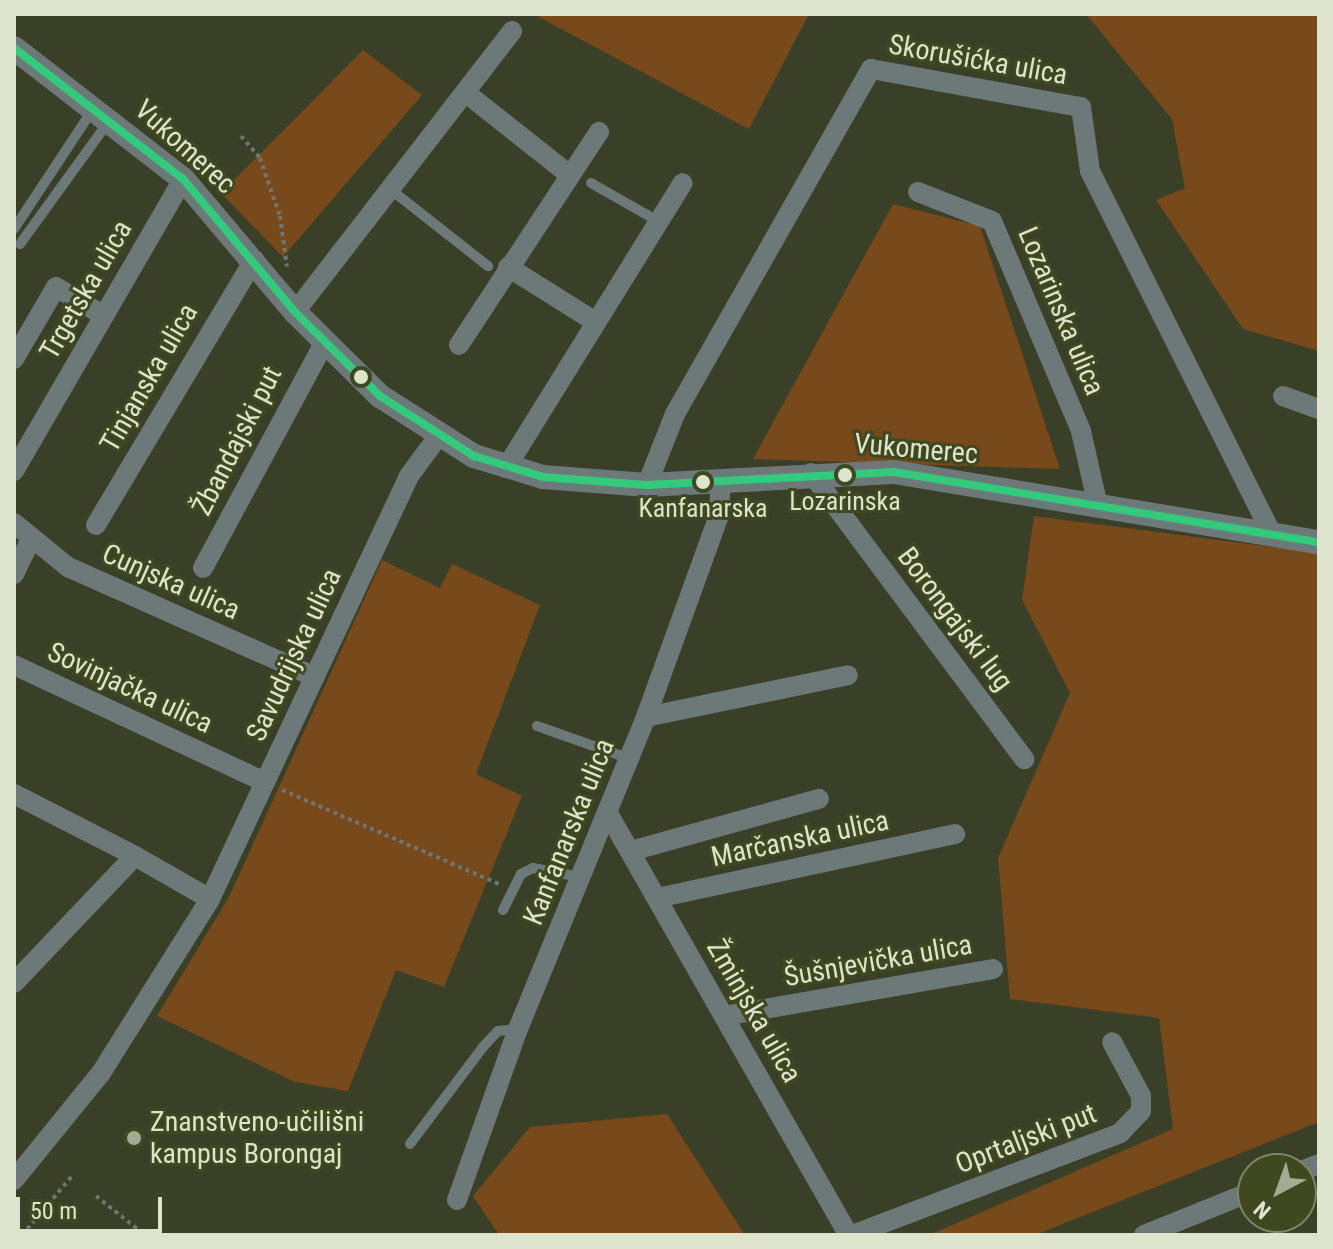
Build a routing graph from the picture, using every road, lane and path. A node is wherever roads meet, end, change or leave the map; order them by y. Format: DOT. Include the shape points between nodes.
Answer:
graph roads {
  1 [pos="512,31"];
  2 [pos="14,48"];
  3 [pos="466,93"];
  4 [pos="102,113"];
  5 [pos="599,132"];
  6 [pos="241,136"];
  7 [pos="570,175"];
  8 [pos="183,179"];
  9 [pos="591,183"];
  10 [pos="683,183"];
  11 [pos="390,189"];
  12 [pos="918,192"];
  13 [pos="658,221"];
  14 [pos="14,229"];
  15 [pos="20,244"];
  16 [pos="254,260"];
  17 [pos="498,267"];
  18 [pos="275,288"];
  19 [pos="295,312"];
  20 [pos="104,316"];
  21 [pos="594,321"];
  22 [pos="324,343"];
  23 [pos="459,345"];
  24 [pos="14,359"];
  25 [pos="1283,396"];
  26 [pos="1319,409"];
  27 [pos="437,438"];
  28 [pos="506,468"];
  29 [pos="14,471"];
  30 [pos="811,473"];
  31 [pos="721,482"];
  32 [pos="647,485"];
  33 [pos="1097,502"];
  34 [pos="14,523"];
  35 [pos="96,525"];
  36 [pos="1271,532"];
  37 [pos="1319,542"];
  38 [pos="29,543"];
  39 [pos="203,568"];
  40 [pos="14,574"];
  41 [pos="14,665"];
  42 [pos="848,675"];
  43 [pos="315,677"];
  44 [pos="646,717"];
  45 [pos="537,726"];
  46 [pos="630,759"];
  47 [pos="1024,759"];
  48 [pos="265,782"];
  49 [pos="14,794"];
  50 [pos="819,799"];
  51 [pos="609,815"];
  52 [pos="955,834"];
  53 [pos="631,851"];
  54 [pos="135,856"];
  55 [pos="580,877"];
  56 [pos="511,889"];
  57 [pos="657,898"];
  58 [pos="210,899"];
  59 [pos="503,910"];
  60 [pos="993,969"];
  61 [pos="14,983"];
  62 [pos="724,1016"];
  63 [pos="518,1029"];
  64 [pos="1112,1042"];
  65 [pos="410,1144"];
  66 [pos="72,1176"];
  67 [pos="14,1180"];
  68 [pos="96,1196"];
  69 [pos="1237,1197"];
  70 [pos="457,1200"];
  71 [pos="22,1235"];
  72 [pos="145,1235"];
  73 [pos="851,1235"];
  74 [pos="1144,1235"];
  1 -- 3 [label="street"];
  2 -- 4 [label="street, Vukomerec"];
  3 -- 7 [label="street"];
  3 -- 11 [label="street"];
  4 -- 8 [label="street, Vukomerec"];
  4 -- 14 [label="lane"];
  4 -- 15 [label="lane"];
  5 -- 7 [label="street"];
  6 -- 18 [label="path" via="260,158 280,216 288,278"];
  7 -- 17 [label="street"];
  8 -- 16 [label="street, Vukomerec"];
  8 -- 20 [label="street, Trgetska ulica"];
  9 -- 13 [label="lane"];
  10 -- 13 [label="street"];
  11 -- 17 [label="lane"];
  11 -- 19 [label="street"];
  12 -- 33 [label="street, Lozarinska ulica" via="992,221 1081,431"];
  13 -- 21 [label="street"];
  16 -- 18 [label="street, Vukomerec"];
  16 -- 35 [label="street, Tinjanska ulica"];
  17 -- 21 [label="street"];
  17 -- 23 [label="street"];
  18 -- 19 [label="street, Vukomerec"];
  19 -- 22 [label="street, Vukomerec"];
  20 -- 24 [label="street" via="56,287"];
  20 -- 29 [label="street, Trgetska ulica"];
  21 -- 28 [label="street"];
  22 -- 27 [label="street, Vukomerec"];
  22 -- 39 [label="street, Žbandajski put"];
  25 -- 26 [label="street"];
  27 -- 28 [label="street, Vukomerec"];
  27 -- 43 [label="street, Savudrijska ulica" via="409,476"];
  28 -- 32 [label="street, Vukomerec"];
  30 -- 31 [label="street, Vukomerec"];
  30 -- 33 [label="street, Vukomerec" via="894,472"];
  30 -- 47 [label="street, Borongajski lug"];
  31 -- 32 [label="street, Vukomerec"];
  31 -- 44 [label="street, Kanfanarska ulica" via="718,518"];
  32 -- 36 [label="street, Skorušićka ulica" via="675,414 871,69 1081,107 1090,171"];
  33 -- 36 [label="street, Vukomerec"];
  34 -- 38 [label="street, Cunjska ulica"];
  36 -- 37 [label="street, Vukomerec"];
  38 -- 40 [label="street"];
  38 -- 43 [label="street, Cunjska ulica" via="68,567"];
  41 -- 48 [label="street, Sovinjačka ulica"];
  42 -- 44 [label="street"];
  43 -- 48 [label="street, Savudrijska ulica"];
  44 -- 46 [label="street, Kanfanarska ulica"];
  45 -- 46 [label="lane"];
  46 -- 51 [label="street, Kanfanarska ulica"];
  48 -- 56 [label="path"];
  48 -- 58 [label="street, Savudrijska ulica"];
  49 -- 54 [label="street"];
  50 -- 53 [label="street"];
  51 -- 53 [label="street, Žminjska ulica"];
  51 -- 55 [label="street, Kanfanarska ulica"];
  52 -- 57 [label="street, Marčanska ulica"];
  53 -- 57 [label="street, Žminjska ulica"];
  54 -- 58 [label="street"];
  54 -- 61 [label="street"];
  55 -- 56 [label="lane" via="533,868"];
  55 -- 63 [label="street, Kanfanarska ulica"];
  56 -- 59 [label="lane"];
  57 -- 62 [label="street, Žminjska ulica"];
  58 -- 67 [label="street, Savudrijska ulica" via="101,1073"];
  60 -- 62 [label="street, Šušnjevička ulica"];
  62 -- 73 [label="street, Žminjska ulica"];
  63 -- 65 [label="lane" via="498,1031"];
  63 -- 70 [label="street, Kanfanarska ulica"];
  64 -- 73 [label="street, Oprtaljski put" via="1141,1096 1141,1111 1120,1133"];
  66 -- 71 [label="path"];
  68 -- 72 [label="path"];
  69 -- 74 [label="street"];
}
